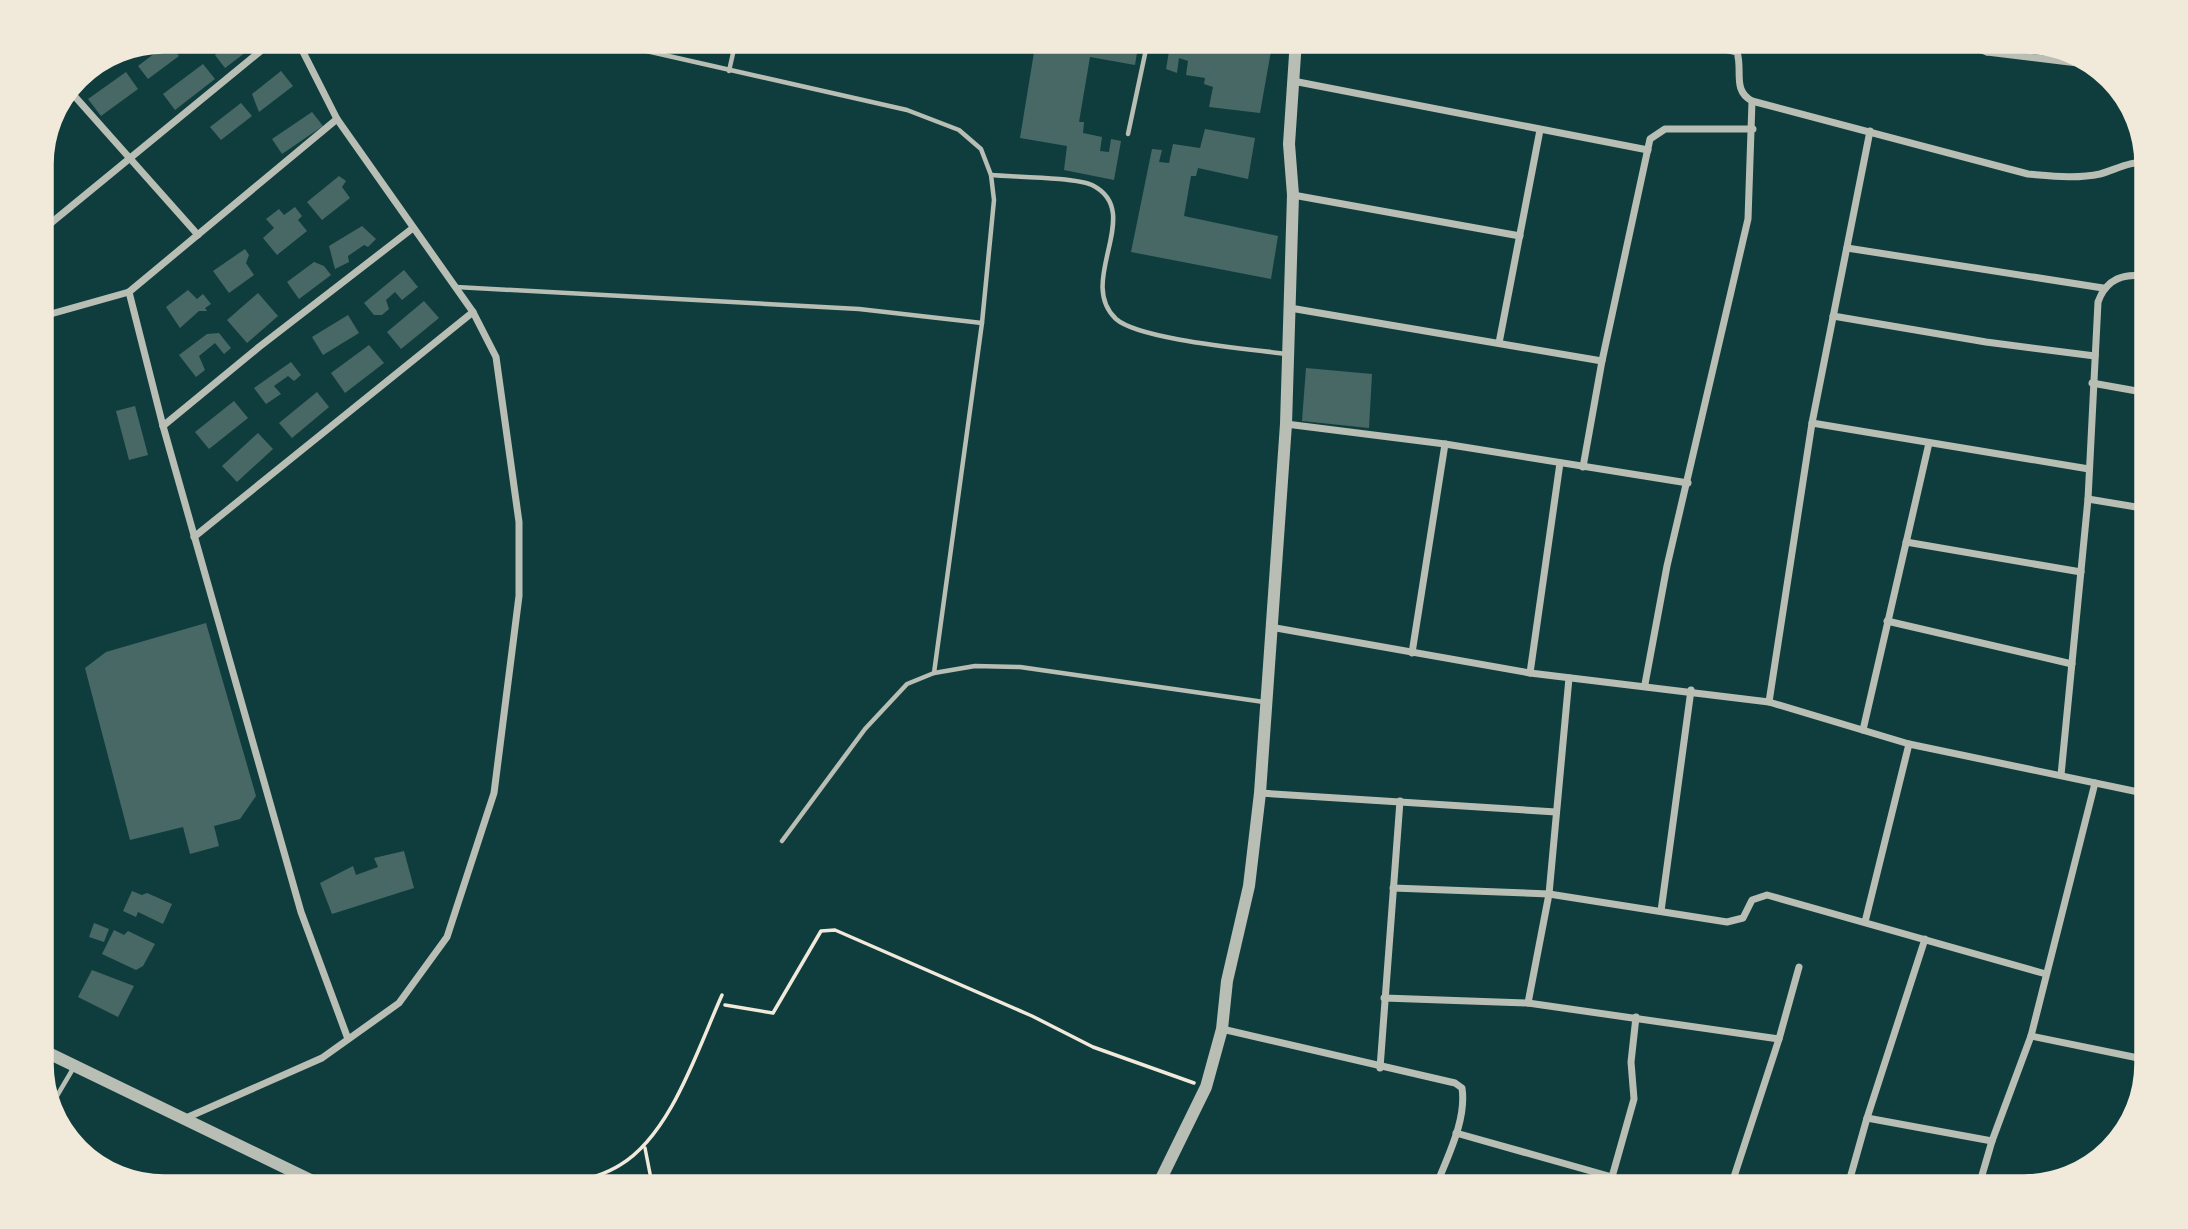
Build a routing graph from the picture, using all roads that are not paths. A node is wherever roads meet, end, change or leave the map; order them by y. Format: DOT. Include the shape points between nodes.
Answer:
graph roads {
  1 [pos="259,52"];
  2 [pos="303,52"];
  3 [pos="649,52"];
  4 [pos="733,52"];
  5 [pos="1145,52"];
  6 [pos="1295,52"];
  7 [pos="1737,52"];
  8 [pos="1987,52"];
  9 [pos="2067,62"];
  10 [pos="729,71"];
  11 [pos="1292,81"];
  12 [pos="76,96"];
  13 [pos="1752,102"];
  14 [pos="337,119"];
  15 [pos="1753,129"];
  16 [pos="1540,130"];
  17 [pos="1870,131"];
  18 [pos="1128,134"];
  19 [pos="1648,150"];
  20 [pos="129,159"];
  21 [pos="2135,163"];
  22 [pos="991,175"];
  23 [pos="1293,195"];
  24 [pos="53,221"];
  25 [pos="414,228"];
  26 [pos="198,235"];
  27 [pos="1520,236"];
  28 [pos="1847,248"];
  29 [pos="2135,276"];
  30 [pos="455,286"];
  31 [pos="2103,288"];
  32 [pos="129,292"];
  33 [pos="1290,308"];
  34 [pos="53,313"];
  35 [pos="473,313"];
  36 [pos="1833,316"];
  37 [pos="982,323"];
  38 [pos="1499,343"];
  39 [pos="1288,354"];
  40 [pos="2095,356"];
  41 [pos="1602,361"];
  42 [pos="2092,383"];
  43 [pos="2135,391"];
  44 [pos="1812,423"];
  45 [pos="1286,424"];
  46 [pos="163,426"];
  47 [pos="1929,443"];
  48 [pos="1445,444"];
  49 [pos="1560,463"];
  50 [pos="1583,467"];
  51 [pos="2089,469"];
  52 [pos="1688,483"];
  53 [pos="2088,499"];
  54 [pos="2135,507"];
  55 [pos="194,537"];
  56 [pos="1906,542"];
  57 [pos="2081,572"];
  58 [pos="1887,621"];
  59 [pos="1269,627"];
  60 [pos="1412,653"];
  61 [pos="2072,664"];
  62 [pos="934,673"];
  63 [pos="1530,673"];
  64 [pos="1569,678"];
  65 [pos="1645,684"];
  66 [pos="1691,690"];
  67 [pos="1265,702"];
  68 [pos="1769,702"];
  69 [pos="1863,730"];
  70 [pos="1909,744"];
  71 [pos="2061,775"];
  72 [pos="2095,783"];
  73 [pos="2136,791"];
  74 [pos="1260,793"];
  75 [pos="1400,801"];
  76 [pos="1556,812"];
  77 [pos="782,841"];
  78 [pos="1393,888"];
  79 [pos="1549,894"];
  80 [pos="1661,911"];
  81 [pos="1865,922"];
  82 [pos="1925,939"];
  83 [pos="1799,967"];
  84 [pos="2046,974"];
  85 [pos="1384,998"];
  86 [pos="1528,1003"];
  87 [pos="1636,1017"];
  88 [pos="1222,1029"];
  89 [pos="2031,1036"];
  90 [pos="348,1039"];
  91 [pos="1779,1039"];
  92 [pos="53,1056"];
  93 [pos="2136,1058"];
  94 [pos="74,1066"];
  95 [pos="1380,1068"];
  96 [pos="57,1096"];
  97 [pos="1867,1118"];
  98 [pos="184,1120"];
  99 [pos="1456,1133"];
  100 [pos="1992,1141"];
  101 [pos="302,1176"];
  102 [pos="1162,1176"];
  103 [pos="1440,1176"];
  104 [pos="1608,1176"];
  105 [pos="1612,1176"];
  106 [pos="1734,1176"];
  107 [pos="1851,1176"];
  108 [pos="1982,1176"];
  1 -- 20 [label="street"];
  2 -- 14 [label="street"];
  3 -- 10 [label="lane"];
  4 -- 10 [label="lane"];
  5 -- 18 [label="lane"];
  6 -- 11 [label="street"];
  7 -- 13 [label="street" via="1741,64 1738,85"];
  8 -- 9 [label="street"];
  10 -- 22 [label="lane" via="907,110 960,130 981,149"];
  11 -- 16 [label="street"];
  11 -- 23 [label="street" via="1289,144"];
  12 -- 20 [label="street"];
  13 -- 15 [label="street"];
  13 -- 17 [label="street"];
  14 -- 25 [label="street"];
  14 -- 26 [label="street"];
  15 -- 19 [label="street" via="1665,129 1650,139"];
  15 -- 52 [label="street" via="1748,219"];
  16 -- 19 [label="street"];
  16 -- 27 [label="street"];
  17 -- 21 [label="street" via="2028,174 2069,177"];
  17 -- 28 [label="street"];
  19 -- 41 [label="street"];
  20 -- 24 [label="street"];
  20 -- 26 [label="street"];
  22 -- 37 [label="lane" via="994,200"];
  22 -- 39 [label="lane" via="1089,184 1107,195 1115,209 1102,272 1103,302 1117,320 1140,331"];
  23 -- 27 [label="street"];
  23 -- 33 [label="street"];
  25 -- 30 [label="street"];
  25 -- 46 [label="street"];
  26 -- 32 [label="street"];
  27 -- 38 [label="street"];
  28 -- 31 [label="street"];
  28 -- 36 [label="street"];
  29 -- 31 [label="street" via="2127,275"];
  30 -- 35 [label="street"];
  30 -- 37 [label="lane" via="859,309"];
  31 -- 40 [label="street"];
  32 -- 34 [label="street"];
  32 -- 46 [label="street"];
  33 -- 38 [label="street"];
  33 -- 39 [label="street"];
  35 -- 55 [label="street"];
  35 -- 90 [label="street" via="496,356 519,522 519,596 494,793 447,937 399,1003"];
  36 -- 40 [label="street"];
  36 -- 44 [label="street"];
  37 -- 62 [label="lane"];
  38 -- 41 [label="street"];
  39 -- 45 [label="street"];
  40 -- 42 [label="street"];
  41 -- 50 [label="street"];
  42 -- 43 [label="street"];
  42 -- 51 [label="street"];
  44 -- 47 [label="street"];
  44 -- 68 [label="street"];
  45 -- 48 [label="street"];
  45 -- 59 [label="street"];
  46 -- 55 [label="street"];
  47 -- 51 [label="street"];
  47 -- 56 [label="street"];
  48 -- 49 [label="street"];
  48 -- 60 [label="street"];
  49 -- 50 [label="street"];
  49 -- 63 [label="street"];
  50 -- 52 [label="street"];
  51 -- 53 [label="street"];
  52 -- 65 [label="street"];
  53 -- 54 [label="street"];
  53 -- 57 [label="street"];
  55 -- 90 [label="street" via="301,912"];
  56 -- 57 [label="street"];
  56 -- 58 [label="street"];
  57 -- 61 [label="street"];
  58 -- 61 [label="street"];
  58 -- 69 [label="street"];
  59 -- 60 [label="street"];
  59 -- 67 [label="street"];
  60 -- 63 [label="street"];
  61 -- 71 [label="street"];
  62 -- 67 [label="lane" via="975,666 1020,667"];
  62 -- 77 [label="lane" via="907,684 865,729"];
  63 -- 64 [label="street"];
  64 -- 65 [label="street"];
  64 -- 76 [label="street"];
  65 -- 66 [label="street"];
  66 -- 68 [label="street"];
  66 -- 80 [label="street"];
  67 -- 74 [label="street"];
  68 -- 69 [label="street"];
  69 -- 70 [label="street"];
  70 -- 71 [label="street"];
  70 -- 81 [label="street"];
  71 -- 72 [label="street"];
  72 -- 73 [label="street"];
  72 -- 84 [label="street"];
  74 -- 75 [label="street"];
  74 -- 88 [label="street" via="1249,886 1227,981"];
  75 -- 76 [label="street"];
  75 -- 78 [label="street"];
  76 -- 79 [label="street"];
  78 -- 79 [label="street"];
  78 -- 85 [label="street"];
  79 -- 80 [label="street"];
  79 -- 86 [label="street"];
  80 -- 81 [label="street" via="1727,922 1743,918 1752,900 1767,895"];
  81 -- 82 [label="street"];
  82 -- 84 [label="street"];
  82 -- 97 [label="street"];
  83 -- 91 [label="street"];
  84 -- 89 [label="street"];
  85 -- 86 [label="street"];
  85 -- 95 [label="street"];
  86 -- 87 [label="street"];
  87 -- 91 [label="street"];
  87 -- 105 [label="street" via="1631,1062 1634,1099"];
  88 -- 95 [label="street"];
  88 -- 102 [label="street" via="1206,1087"];
  89 -- 93 [label="street"];
  89 -- 100 [label="street"];
  90 -- 98 [label="street" via="322,1058"];
  91 -- 106 [label="street"];
  92 -- 94 [label="street"];
  94 -- 96 [label="lane"];
  94 -- 98 [label="street"];
  95 -- 99 [label="street" via="1462,1088"];
  97 -- 100 [label="street"];
  97 -- 107 [label="street"];
  98 -- 101 [label="street"];
  99 -- 103 [label="street"];
  99 -- 104 [label="street"];
  100 -- 108 [label="street"];
}
